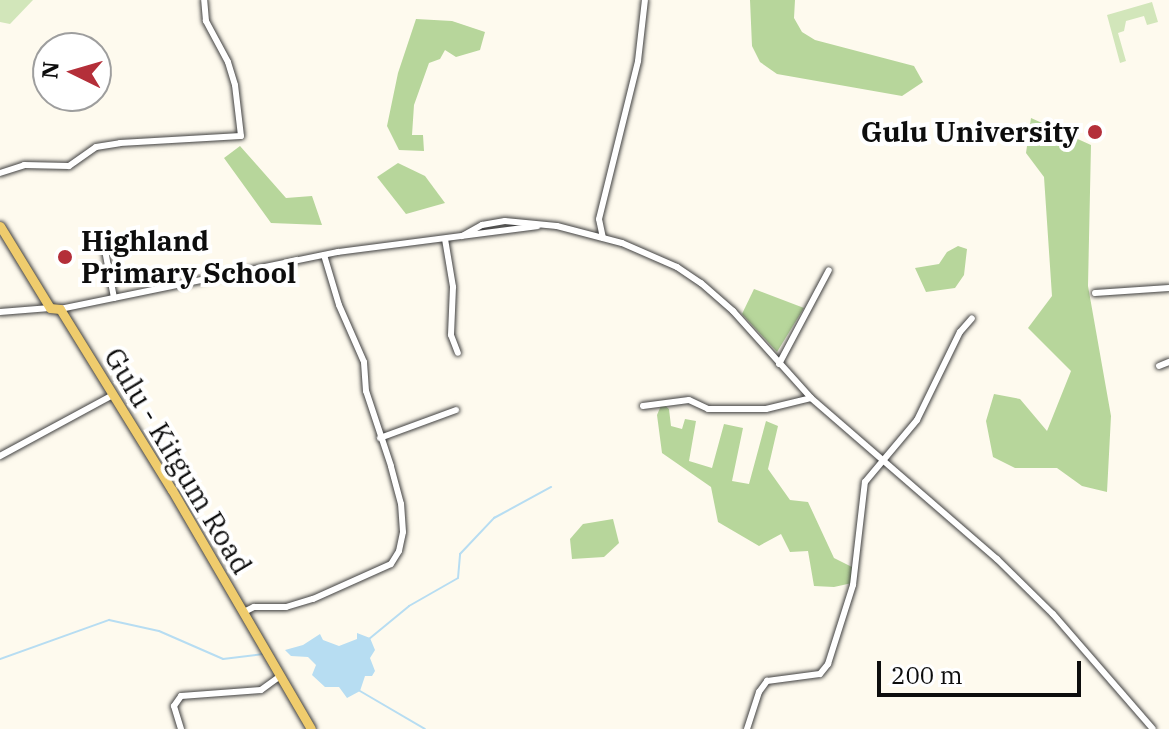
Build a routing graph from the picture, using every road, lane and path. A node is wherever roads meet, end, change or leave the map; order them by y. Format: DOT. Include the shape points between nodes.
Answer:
graph roads {
  1 [pos="204,0"];
  2 [pos="645,0"];
  3 [pos="0,173"];
  4 [pos="599,219"];
  5 [pos="0,226"];
  6 [pos="583,233"];
  7 [pos="603,238"];
  8 [pos="445,239"];
  9 [pos="104,245"];
  10 [pos="324,255"];
  11 [pos="829,270"];
  12 [pos="1169,288"];
  13 [pos="1095,293"];
  14 [pos="114,298"];
  15 [pos="55,308"];
  16 [pos="0,312"];
  17 [pos="972,318"];
  18 [pos="458,353"];
  19 [pos="1169,362"];
  20 [pos="779,364"];
  21 [pos="1159,366"];
  22 [pos="113,395"];
  23 [pos="811,398"];
  24 [pos="643,406"];
  25 [pos="456,410"];
  26 [pos="380,438"];
  27 [pos="0,456"];
  28 [pos="883,464"];
  29 [pos="244,612"];
  30 [pos="280,676"];
  31 [pos="181,729"];
  32 [pos="311,729"];
  33 [pos="747,729"];
  34 [pos="1153,729"];
  1 -- 3 [label="street" via="206,21 235,85 241,136 110,144 69,166 24,165"];
  2 -- 4 [label="street" via="638,61"];
  4 -- 6 [label="street"];
  4 -- 7 [label="street"];
  5 -- 15 [label="main road, Gulu - Kitgum Road"];
  6 -- 7 [label="street"];
  6 -- 8 [label="street" via="515,221 491,223"];
  7 -- 20 [label="street" via="662,259 701,283"];
  8 -- 10 [label="street"];
  8 -- 18 [label="street" via="453,287 451,335"];
  9 -- 14 [label="street"];
  10 -- 14 [label="street"];
  10 -- 26 [label="street" via="364,362 366,391"];
  11 -- 20 [label="street"];
  12 -- 13 [label="street"];
  14 -- 15 [label="street"];
  15 -- 16 [label="street"];
  15 -- 22 [label="main road, Gulu - Kitgum Road"];
  17 -- 28 [label="street" via="917,420"];
  19 -- 21 [label="street"];
  20 -- 23 [label="street"];
  22 -- 27 [label="street"];
  22 -- 29 [label="main road, Gulu - Kitgum Road"];
  23 -- 24 [label="street" via="766,409 708,409 689,400"];
  23 -- 28 [label="street"];
  25 -- 26 [label="street"];
  26 -- 29 [label="street" via="401,504 403,532 396,558 313,599"];
  28 -- 33 [label="street" via="865,482 853,585 828,664 817,675 767,681"];
  28 -- 34 [label="street" via="997,559 1053,614"];
  29 -- 30 [label="main road, Gulu - Kitgum Road"];
  30 -- 31 [label="street" via="261,690 181,696 174,706"];
  30 -- 32 [label="main road, Gulu - Kitgum Road"];
}
